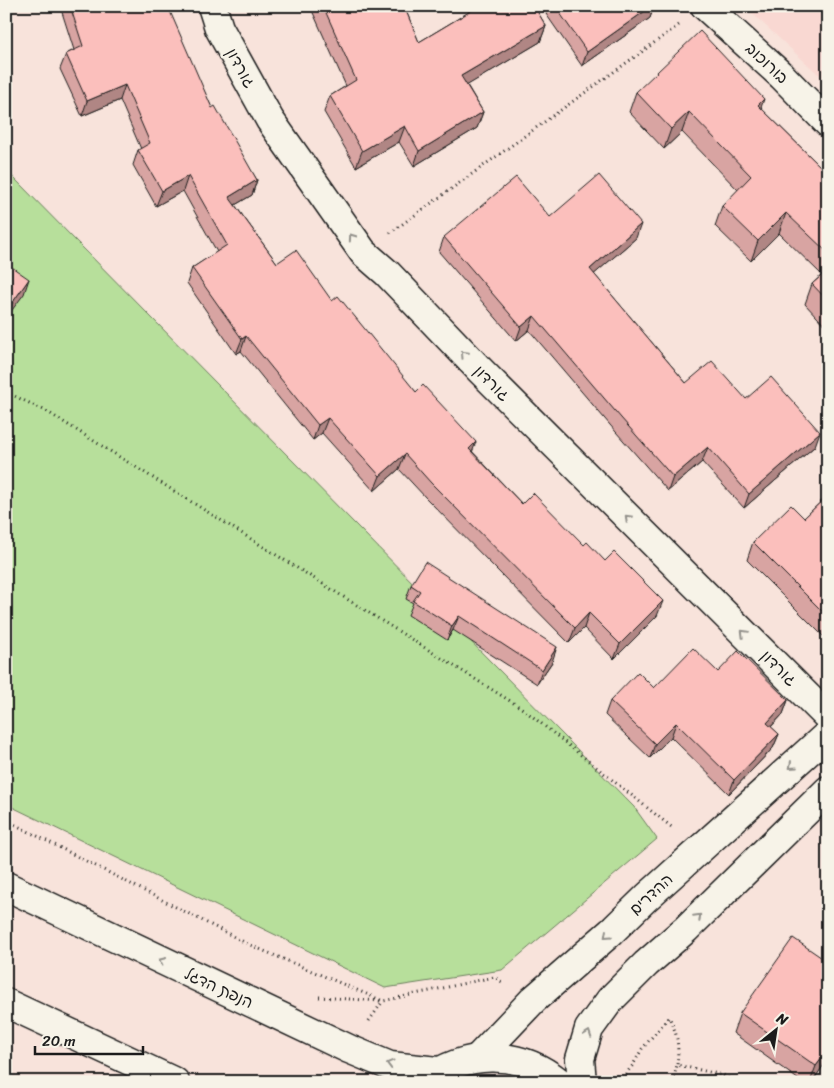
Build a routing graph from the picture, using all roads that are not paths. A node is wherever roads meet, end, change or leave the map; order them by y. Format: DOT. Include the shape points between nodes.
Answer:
graph roads {
  1 [pos="212,6"];
  2 [pos="705,6"];
  3 [pos="828,123"];
  4 [pos="828,717"];
  5 [pos="828,734"];
  6 [pos="828,790"];
  7 [pos="6,886"];
  8 [pos="6,1003"];
  9 [pos="478,1058"];
  10 [pos="430,1076"];
  11 [pos="175,1082"];
  12 [pos="559,1082"];
  13 [pos="582,1082"];
  4 -- 1 [label="street, גורדון, one-way" via="363,252 270,120 219,28"];
  2 -- 3 [label="street, בורוכוב"];
  5 -- 9 [label="street, ההדרים, one-way" via="533,1000"];
  13 -- 6 [label="street, one-way" via="580,1059 588,1029 610,1000"];
  10 -- 7 [label="street, הנפת הדגל, one-way" via="390,1066 349,1049"];
  8 -- 11 [label="street"];
  9 -- 10 [label="street" via="457,1062"];
  9 -- 12 [label="street" via="524,1062 547,1072"];
}
